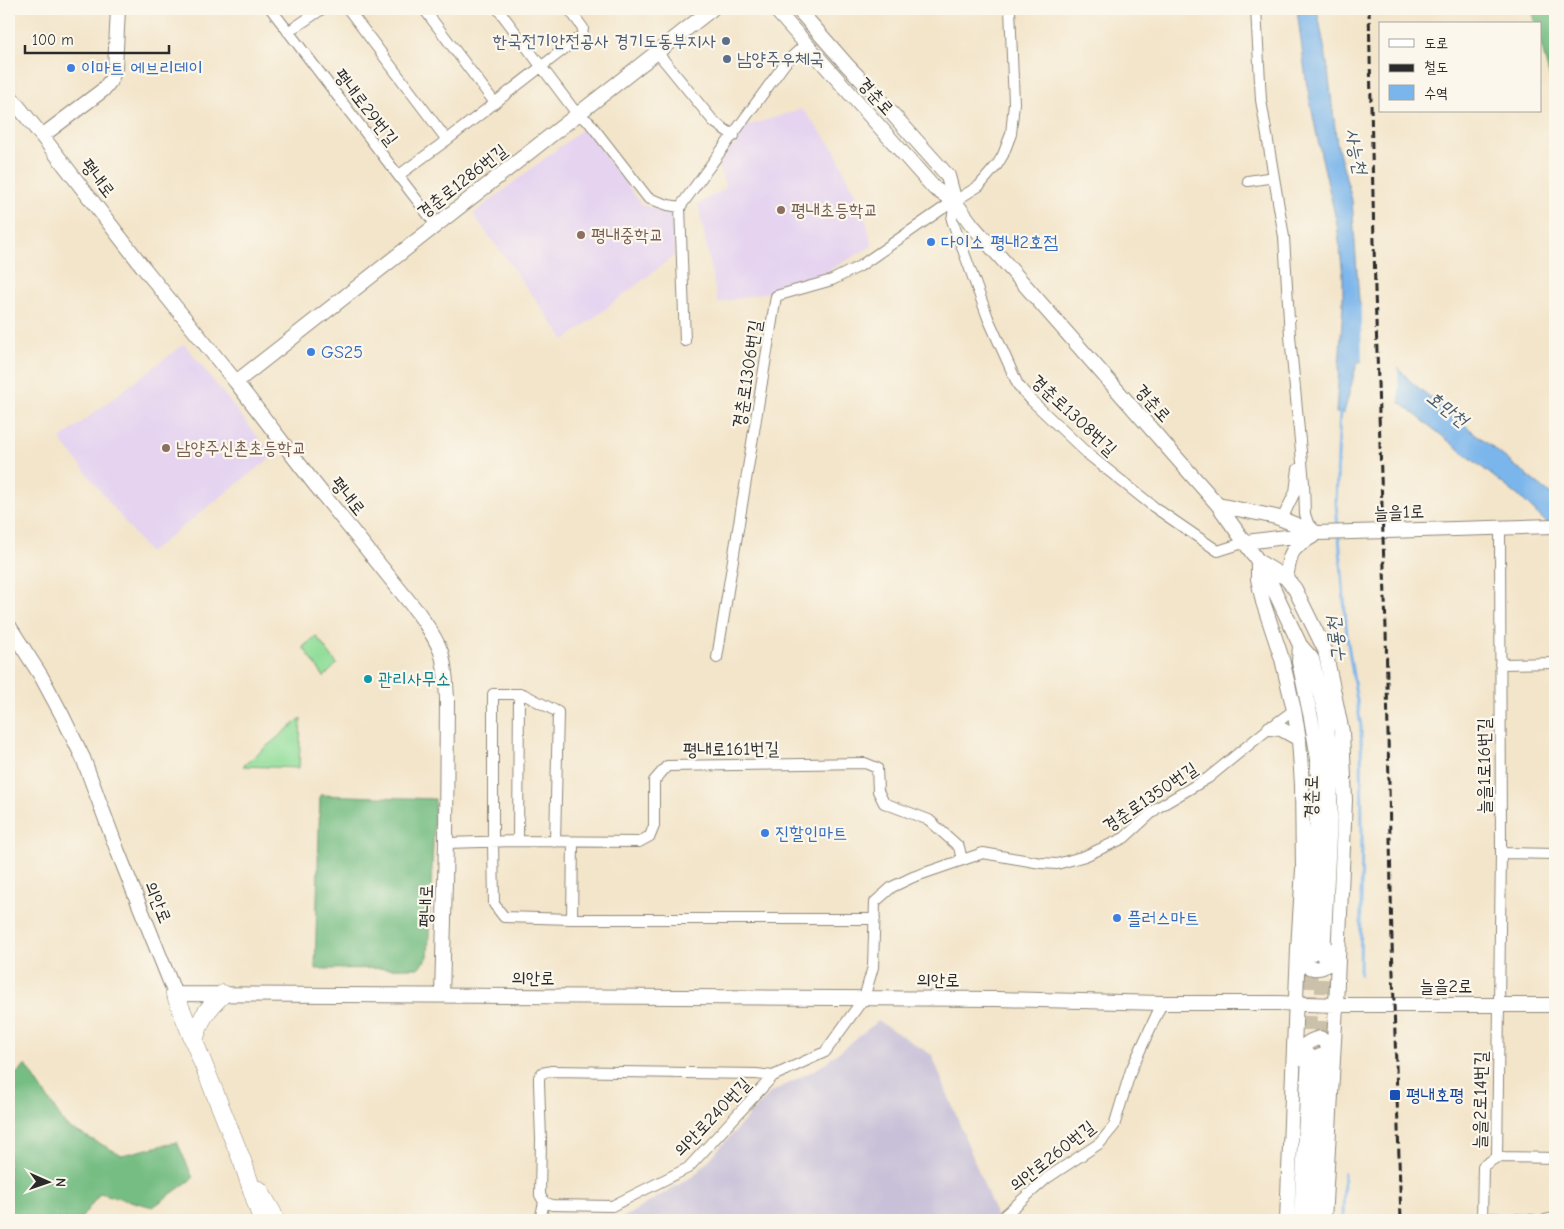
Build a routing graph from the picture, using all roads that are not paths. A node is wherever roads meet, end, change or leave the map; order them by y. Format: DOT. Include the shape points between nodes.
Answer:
graph roads {
  1 [pos="118,9"];
  2 [pos="271,9"];
  3 [pos="322,9"];
  4 [pos="348,9"];
  5 [pos="424,9"];
  6 [pos="498,9"];
  7 [pos="569,9"];
  8 [pos="712,9"];
  9 [pos="774,9"];
  10 [pos="798,9"];
  11 [pos="1010,9"];
  12 [pos="1256,9"];
  13 [pos="288,32"];
  14 [pos="806,44"];
  15 [pos="657,52"];
  16 [pos="542,67"];
  17 [pos="9,95"];
  18 [pos="495,103"];
  19 [pos="578,114"];
  20 [pos="42,136"];
  21 [pos="734,136"];
  22 [pos="448,140"];
  23 [pos="398,175"];
  24 [pos="1274,177"];
  25 [pos="1248,181"];
  26 [pos="955,202"];
  27 [pos="680,207"];
  28 [pos="436,225"];
  29 [pos="685,341"];
  30 [pos="236,382"];
  31 [pos="1299,440"];
  32 [pos="1218,505"];
  33 [pos="1282,519"];
  34 [pos="1555,526"];
  35 [pos="1500,527"];
  36 [pos="1324,533"];
  37 [pos="1246,542"];
  38 [pos="1258,561"];
  39 [pos="1286,578"];
  40 [pos="9,626"];
  41 [pos="717,658"];
  42 [pos="1555,663"];
  43 [pos="1500,664"];
  44 [pos="519,694"];
  45 [pos="1294,710"];
  46 [pos="1270,728"];
  47 [pos="1299,739"];
  48 [pos="518,841"];
  49 [pos="493,842"];
  50 [pos="555,842"];
  51 [pos="573,842"];
  52 [pos="446,843"];
  53 [pos="1501,853"];
  54 [pos="1555,854"];
  55 [pos="962,860"];
  56 [pos="572,919"];
  57 [pos="874,919"];
  58 [pos="1339,937"];
  59 [pos="1298,949"];
  60 [pos="1317,955"];
  61 [pos="175,994"];
  62 [pos="223,994"];
  63 [pos="442,996"];
  64 [pos="864,998"];
  65 [pos="1162,1002"];
  66 [pos="1296,1003"];
  67 [pos="1336,1005"];
  68 [pos="1498,1005"];
  69 [pos="1555,1005"];
  70 [pos="194,1041"];
  71 [pos="1294,1066"];
  72 [pos="1332,1067"];
  73 [pos="772,1076"];
  74 [pos="1497,1156"];
  75 [pos="1555,1158"];
  76 [pos="243,1163"];
  77 [pos="544,1202"];
  78 [pos="1555,1218"];
  79 [pos="1482,1219"];
  80 [pos="262,1220"];
  81 [pos="276,1220"];
  82 [pos="540,1220"];
  83 [pos="1001,1220"];
  84 [pos="1288,1220"];
  85 [pos="1301,1220"];
  86 [pos="1314,1220"];
  87 [pos="1324,1220"];
  88 [pos="1533,1220"];
  89 [pos="1545,1220"];
  1 -- 20 [label="street" via="115,68 111,80 103,90"];
  2 -- 13 [label="street, 평내로29번길"];
  3 -- 13 [label="street"];
  4 -- 22 [label="street"];
  5 -- 18 [label="street"];
  6 -- 16 [label="street"];
  7 -- 16 [label="street" via="583,28 582,35"];
  8 -- 15 [label="street, 경춘로1286번길"];
  9 -- 14 [label="street, 경춘로"];
  10 -- 26 [label="street, 경춘로" via="948,176"];
  11 -- 26 [label="street" via="1014,103 1011,134 997,165 979,186"];
  12 -- 24 [label="street" via="1261,100"];
  13 -- 23 [label="street, 평내로29번길"];
  14 -- 21 [label="street" via="786,62"];
  14 -- 26 [label="street, 경춘로" via="934,188"];
  15 -- 19 [label="street, 경춘로1286번길"];
  15 -- 21 [label="street" via="714,122"];
  16 -- 18 [label="street"];
  16 -- 19 [label="street"];
  17 -- 20 [label="street, 평내로"];
  18 -- 22 [label="street"];
  19 -- 27 [label="street" via="589,122 648,198"];
  19 -- 28 [label="street, 경춘로1286번길"];
  20 -- 30 [label="street, 평내로"];
  21 -- 27 [label="street"];
  22 -- 23 [label="street"];
  23 -- 28 [label="street, 평내로29번길"];
  24 -- 25 [label="street"];
  24 -- 31 [label="street" via="1284,237"];
  26 -- 32 [label="street, 경춘로"];
  26 -- 37 [label="street, 경춘로1308번길" via="952,220 988,318 1018,385 1089,455 1218,551"];
  26 -- 41 [label="street, 경춘로1306번길" via="860,266 832,280 776,296"];
  27 -- 29 [label="street"];
  28 -- 30 [label="street, 경춘로1286번길"];
  30 -- 52 [label="street, 평내로" via="419,614 441,652 447,699"];
  31 -- 33 [label="street" via="1295,492"];
  31 -- 36 [label="street" via="1305,514 1308,523"];
  32 -- 33 [label="street"];
  32 -- 37 [label="street, 경춘로"];
  33 -- 36 [label="street"];
  34 -- 35 [label="street, 늘을1로"];
  35 -- 36 [label="street, 늘을1로"];
  35 -- 43 [label="street, 늘을1로16번길"];
  36 -- 37 [label="street, 늘을1로"];
  36 -- 39 [label="street" via="1296,546 1290,556"];
  37 -- 38 [label="street, 경춘로"];
  38 -- 39 [label="street"];
  38 -- 45 [label="street" via="1263,602 1282,658"];
  38 -- 60 [label="street, 경춘로" via="1300,645 1312,659 1325,714 1331,758 1330,817"];
  39 -- 58 [label="street" via="1295,589 1325,650 1342,732 1345,800"];
  40 -- 61 [label="street, 의안로" via="42,676 82,758"];
  42 -- 43 [label="street"];
  43 -- 53 [label="street, 늘을1로16번길"];
  44 -- 48 [label="street"];
  44 -- 49 [label="street" via="493,694"];
  44 -- 50 [label="street" via="558,712"];
  45 -- 46 [label="street, 경춘로1350번길"];
  45 -- 47 [label="street"];
  46 -- 47 [label="street" via="1281,729"];
  46 -- 55 [label="street, 경춘로1350번길" via="1208,778 1158,808 1124,838 1085,856 1057,864 983,854"];
  47 -- 59 [label="street" via="1303,869"];
  48 -- 49 [label="street, 평내로161번길"];
  48 -- 50 [label="street, 평내로161번길"];
  49 -- 52 [label="street, 평내로161번길"];
  49 -- 56 [label="street" via="494,904 504,917"];
  50 -- 51 [label="street, 평내로161번길"];
  51 -- 55 [label="street, 평내로161번길" via="640,842 650,836 654,826 654,781 666,766 865,763 877,768 878,791 884,803 929,820 959,847"];
  51 -- 56 [label="street"];
  52 -- 63 [label="street, 평내로"];
  53 -- 54 [label="street"];
  53 -- 68 [label="street, 늘을1로16번길"];
  55 -- 57 [label="street, 경춘로1350번길" via="892,887 875,902"];
  56 -- 57 [label="street"];
  57 -- 64 [label="street, 경춘로1350번길" via="873,968"];
  58 -- 59 [label="street" via="1333,957 1320,969 1303,962"];
  58 -- 67 [label="street"];
  59 -- 66 [label="street"];
  61 -- 62 [label="street, 의안로"];
  61 -- 70 [label="highway"];
  62 -- 63 [label="street, 의안로"];
  62 -- 70 [label="highway" via="199,1023"];
  63 -- 64 [label="street, 의안로"];
  64 -- 65 [label="street, 의안로"];
  64 -- 73 [label="street, 의안로240번길" via="825,1052"];
  65 -- 66 [label="street, 의안로"];
  65 -- 83 [label="street, 의안로260번길" via="1131,1070 1114,1126 1100,1143 1047,1178"];
  66 -- 67 [label="street, 늘을2로"];
  66 -- 71 [label="street"];
  67 -- 68 [label="street, 늘을2로"];
  67 -- 72 [label="street"];
  68 -- 69 [label="street, 늘을2로"];
  68 -- 74 [label="street, 늘을2로14번길"];
  70 -- 76 [label="highway"];
  71 -- 72 [label="street" via="1305,1045 1320,1038 1326,1043"];
  71 -- 84 [label="street"];
  72 -- 87 [label="street"];
  73 -- 77 [label="street, 의안로240번길" via="688,1168 612,1206 552,1206"];
  73 -- 77 [label="street" via="542,1073 539,1077 540,1195"];
  74 -- 75 [label="street"];
  74 -- 79 [label="street, 늘을2로14번길" via="1483,1166"];
  76 -- 80 [label="highway"];
  76 -- 81 [label="highway"];
  77 -- 82 [label="street"];
  78 -- 89 [label="street"];
  79 -- 88 [label="street"];
  85 -- 86 [label="street" via="1315,1056"];
}
